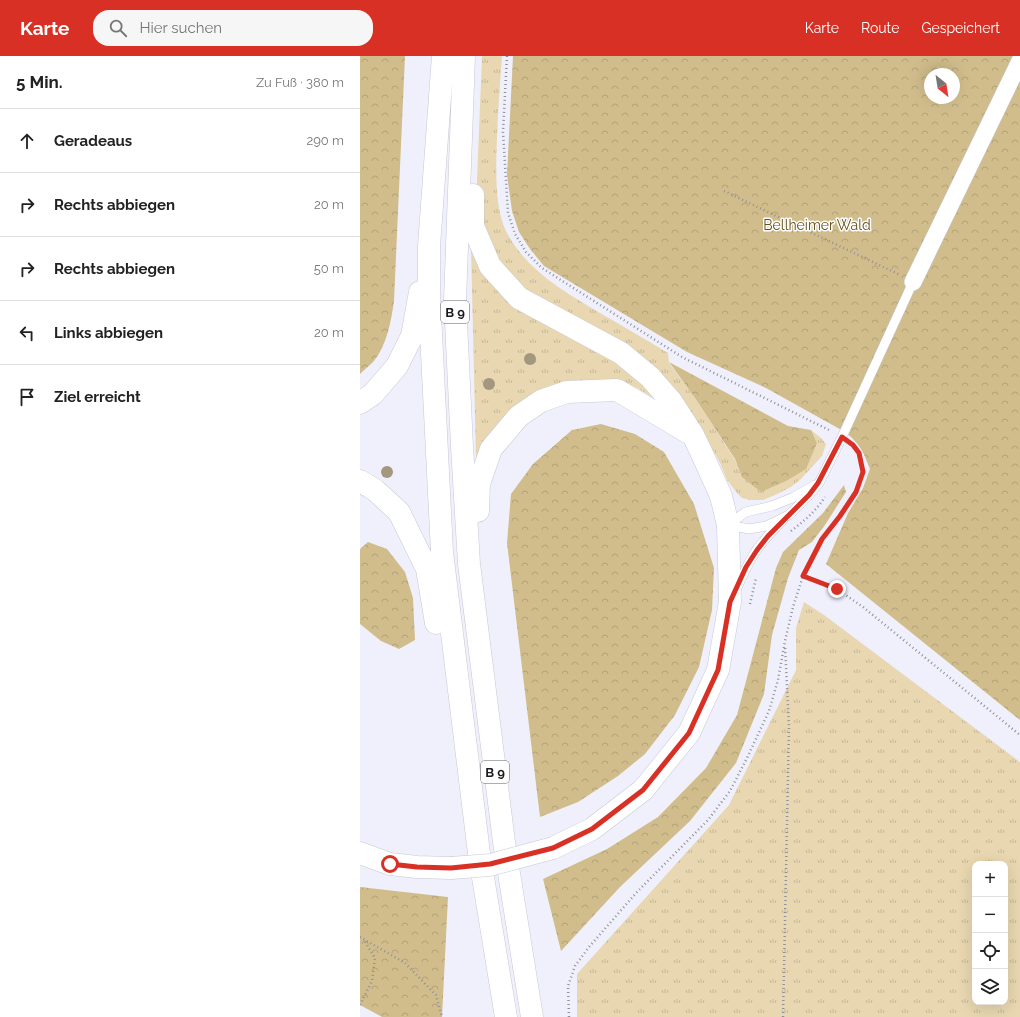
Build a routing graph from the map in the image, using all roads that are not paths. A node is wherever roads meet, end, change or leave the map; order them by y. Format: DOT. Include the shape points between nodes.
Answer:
graph roads {
  1 [pos="457,57"];
  2 [pos="1020,61"];
  3 [pos="429,246"];
  4 [pos="913,282"];
  5 [pos="360,403"];
  6 [pos="693,435"];
  7 [pos="360,481"];
  8 [pos="818,483"];
  9 [pos="788,515"];
  10 [pos="728,525"];
  11 [pos="469,564"];
  12 [pos="730,602"];
  13 [pos="458,690"];
  14 [pos="360,853"];
  15 [pos="506,1017"];
  16 [pos="532,1017"];
  1 -- 3 [label="main road, B 9"];
  1 -- 6 [label="main road" via="474,71 473,226 490,266 519,298 621,353 650,377 671,401"];
  1 -- 11 [label="main road, B 9" via="455,301"];
  2 -- 4 [label="street"];
  3 -- 5 [label="main road, B 9" via="412,336 397,366 373,394"];
  3 -- 13 [label="main road, B 9" via="442,552"];
  4 -- 8 [label="lane" via="842,437"];
  6 -- 10 [label="main road" via="721,496"];
  6 -- 11 [label="main road, B 9" via="617,390 567,392 541,401 519,416 491,449 479,484 478,518"];
  7 -- 13 [label="main road, B 9" via="375,490 399,512 427,569 436,624"];
  8 -- 9 [label="lane"];
  8 -- 10 [label="lane" via="792,498 746,512"];
  9 -- 10 [label="lane" via="766,526 749,529"];
  9 -- 12 [label="lane" via="757,550"];
  10 -- 12 [label="main road"];
  11 -- 16 [label="main road, B 9" via="504,842"];
  12 -- 14 [label="main road, bridge" via="718,670 689,733 643,790 592,829 553,848 490,864 451,868 417,867 390,864"];
  13 -- 15 [label="main road, B 9" via="479,853"];
}
